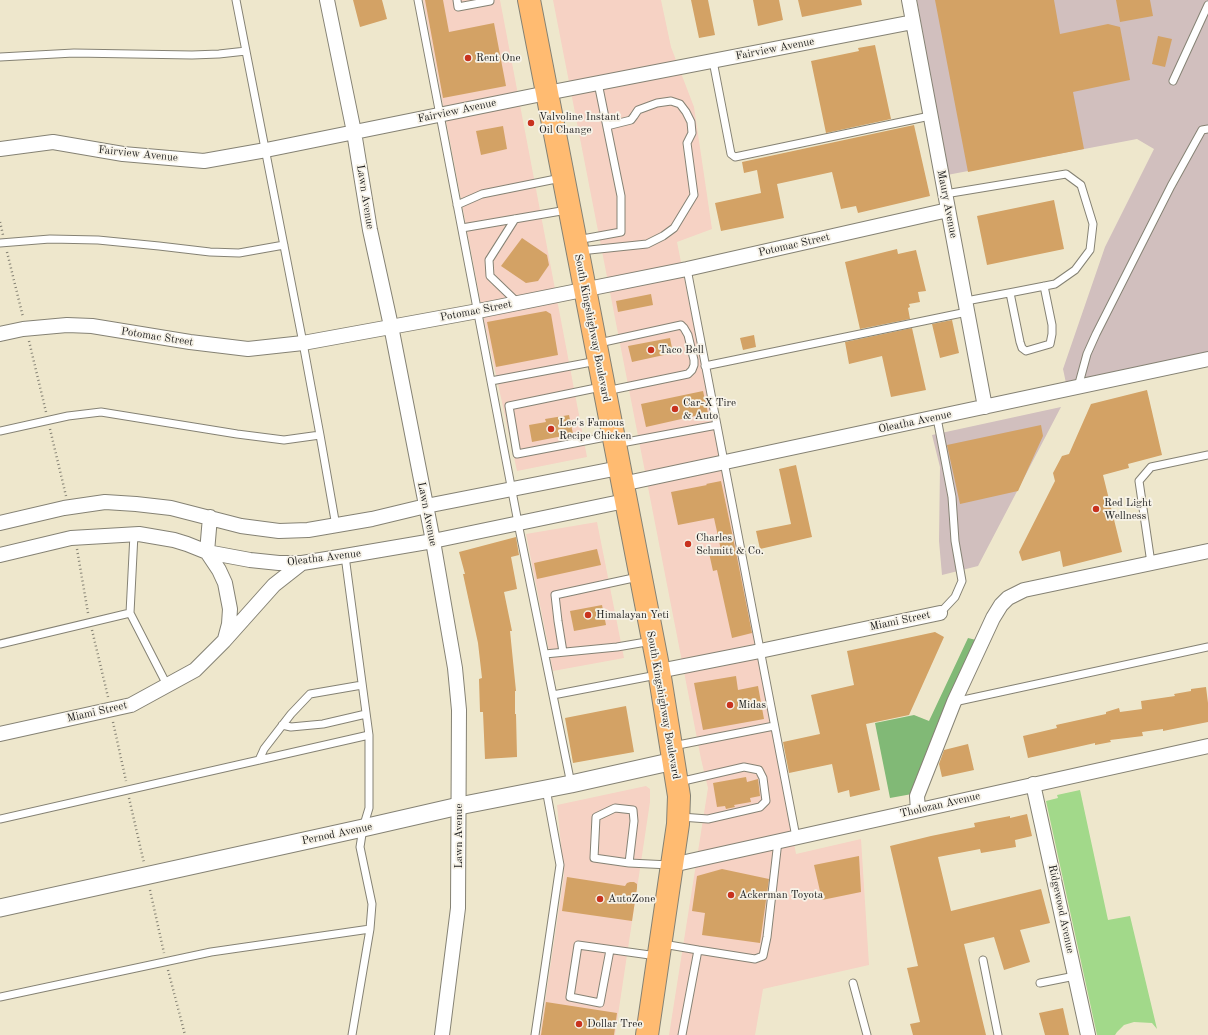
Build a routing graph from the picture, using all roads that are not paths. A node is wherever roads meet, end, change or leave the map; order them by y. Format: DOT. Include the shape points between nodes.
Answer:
graph roads {
  1 [pos="236,0"];
  2 [pos="327,0"];
  3 [pos="418,0"];
  4 [pos="456,0"];
  5 [pos="490,0"];
  6 [pos="529,0"];
  7 [pos="909,0"];
  8 [pos="1208,5"];
  9 [pos="912,22"];
  10 [pos="246,51"];
  11 [pos="0,57"];
  12 [pos="713,61"];
  13 [pos="1173,81"];
  14 [pos="598,83"];
  15 [pos="547,93"];
  16 [pos="440,115"];
  17 [pos="930,116"];
  18 [pos="607,126"];
  19 [pos="1208,129"];
  20 [pos="354,132"];
  21 [pos="0,149"];
  22 [pos="266,150"];
  23 [pos="563,177"];
  24 [pos="945,194"];
  25 [pos="457,204"];
  26 [pos="570,210"];
  27 [pos="948,210"];
  28 [pos="515,219"];
  29 [pos="462,228"];
  30 [pos="0,243"];
  31 [pos="284,246"];
  32 [pos="576,246"];
  33 [pos="687,269"];
  34 [pos="1044,286"];
  35 [pos="585,289"];
  36 [pos="1010,293"];
  37 [pos="518,303"];
  38 [pos="967,306"];
  39 [pos="478,311"];
  40 [pos="392,326"];
  41 [pos="0,334"];
  42 [pos="303,343"];
  43 [pos="597,352"];
  44 [pos="1208,359"];
  45 [pos="705,366"];
  46 [pos="491,381"];
  47 [pos="1078,387"];
  48 [pos="604,389"];
  49 [pos="985,407"];
  50 [pos="937,418"];
  51 [pos="717,425"];
  52 [pos="0,431"];
  53 [pos="320,435"];
  54 [pos="614,440"];
  55 [pos="1208,455"];
  56 [pos="724,463"];
  57 [pos="622,484"];
  58 [pos="512,489"];
  59 [pos="426,506"];
  60 [pos="210,517"];
  61 [pos="0,523"];
  62 [pos="518,523"];
  63 [pos="336,526"];
  64 [pos="134,534"];
  65 [pos="433,541"];
  66 [pos="1208,551"];
  67 [pos="207,552"];
  68 [pos="0,555"];
  69 [pos="345,556"];
  70 [pos="302,563"];
  71 [pos="1151,563"];
  72 [pos="640,576"];
  73 [pos="130,613"];
  74 [pos="940,613"];
  75 [pos="653,641"];
  76 [pos="224,642"];
  77 [pos="0,644"];
  78 [pos="1208,647"];
  79 [pos="760,651"];
  80 [pos="563,652"];
  81 [pos="545,654"];
  82 [pos="659,673"];
  83 [pos="167,685"];
  84 [pos="362,685"];
  85 [pos="553,695"];
  86 [pos="954,702"];
  87 [pos="366,714"];
  88 [pos="282,725"];
  89 [pos="774,726"];
  90 [pos="0,734"];
  91 [pos="369,735"];
  92 [pos="1208,746"];
  93 [pos="259,760"];
  94 [pos="674,763"];
  95 [pos="571,784"];
  96 [pos="1034,784"];
  97 [pos="546,789"];
  98 [pos="459,806"];
  99 [pos="918,810"];
  100 [pos="678,817"];
  101 [pos="0,819"];
  102 [pos="363,828"];
  103 [pos="796,837"];
  104 [pos="778,842"];
  105 [pos="629,863"];
  106 [pos="672,865"];
  107 [pos="0,908"];
  108 [pos="370,929"];
  109 [pos="610,950"];
  110 [pos="660,950"];
  111 [pos="698,950"];
  112 [pos="983,960"];
  113 [pos="1075,976"];
  114 [pos="853,983"];
  115 [pos="1040,983"];
  116 [pos="0,997"];
  117 [pos="352,1035"];
  118 [pos="442,1035"];
  119 [pos="535,1035"];
  120 [pos="647,1035"];
  121 [pos="682,1035"];
  122 [pos="867,1035"];
  123 [pos="998,1035"];
  124 [pos="1088,1035"];
  1 -- 10 [label="lane"];
  2 -- 20 [label="street, Lawn Avenue"];
  3 -- 16 [label="lane"];
  4 -- 5 [label="lane" via="458,7"];
  6 -- 15 [label="main road, South Kingshighway Boulevard"];
  7 -- 9 [label="street, Maury Avenue"];
  8 -- 13 [label="lane"];
  9 -- 12 [label="street, Fairview Avenue"];
  9 -- 17 [label="street, Maury Avenue"];
  10 -- 11 [label="lane" via="192,55 74,53"];
  10 -- 22 [label="lane"];
  12 -- 14 [label="street, Fairview Avenue"];
  12 -- 17 [label="lane" via="731,154 735,157"];
  14 -- 15 [label="street, Fairview Avenue"];
  14 -- 18 [label="lane"];
  15 -- 16 [label="street, Fairview Avenue"];
  15 -- 23 [label="main road, South Kingshighway Boulevard"];
  16 -- 20 [label="street, Fairview Avenue"];
  16 -- 25 [label="lane"];
  17 -- 24 [label="street, Maury Avenue"];
  18 -- 32 [label="lane" via="621,196 621,232"];
  18 -- 32 [label="lane" via="631,120 638,110 657,103 671,101 680,104 691,122 692,133 687,143 694,195 674,228 647,244"];
  19 -- 47 [label="lane" via="1202,130 1171,186 1087,354"];
  20 -- 22 [label="street, Fairview Avenue"];
  20 -- 40 [label="street, Lawn Avenue" via="370,230"];
  21 -- 22 [label="street, Fairview Avenue" via="53,142 123,154 204,161"];
  22 -- 31 [label="lane"];
  23 -- 25 [label="lane" via="482,194"];
  23 -- 26 [label="main road, South Kingshighway Boulevard"];
  24 -- 27 [label="street, Maury Avenue"];
  24 -- 34 [label="lane" via="1066,174 1081,185 1093,224 1090,250 1075,270 1055,284"];
  25 -- 29 [label="lane"];
  26 -- 28 [label="lane"];
  26 -- 32 [label="main road, South Kingshighway Boulevard"];
  27 -- 33 [label="street, Potomac Street"];
  27 -- 38 [label="street, Maury Avenue"];
  28 -- 29 [label="lane"];
  28 -- 37 [label="lane" via="489,260 490,276"];
  29 -- 39 [label="lane"];
  30 -- 31 [label="lane" via="50,239 98,240 239,253"];
  31 -- 42 [label="lane"];
  32 -- 35 [label="main road, South Kingshighway Boulevard"];
  33 -- 35 [label="street, Potomac Street"];
  33 -- 45 [label="lane"];
  34 -- 36 [label="lane"];
  34 -- 36 [label="lane" via="1052,325 1050,344 1026,351 1020,342"];
  35 -- 37 [label="street, Potomac Street"];
  35 -- 43 [label="main road, South Kingshighway Boulevard"];
  36 -- 38 [label="lane"];
  37 -- 39 [label="street, Potomac Street"];
  38 -- 45 [label="lane"];
  38 -- 49 [label="street, Maury Avenue"];
  39 -- 40 [label="street, Potomac Street"];
  39 -- 46 [label="lane"];
  40 -- 42 [label="street, Potomac Street"];
  40 -- 59 [label="street, Lawn Avenue"];
  41 -- 42 [label="street, Potomac Street" via="67,325 92,326 248,349"];
  42 -- 53 [label="lane"];
  43 -- 46 [label="lane"];
  43 -- 48 [label="main road, South Kingshighway Boulevard"];
  43 -- 48 [label="lane" via="681,325 688,335 694,360 694,366 688,374"];
  44 -- 47 [label="street, Oleatha Avenue"];
  45 -- 51 [label="lane"];
  46 -- 58 [label="lane"];
  47 -- 49 [label="street, Oleatha Avenue"];
  48 -- 54 [label="main road, South Kingshighway Boulevard"];
  48 -- 54 [label="lane" via="509,406 517,454"];
  49 -- 50 [label="street, Oleatha Avenue"];
  50 -- 56 [label="street, Oleatha Avenue"];
  50 -- 74 [label="lane, Miami Street" via="952,497 955,541 962,581 955,597"];
  51 -- 54 [label="lane"];
  51 -- 56 [label="lane"];
  52 -- 53 [label="lane" via="68,416 101,412 284,440"];
  53 -- 63 [label="lane"];
  54 -- 57 [label="main road, South Kingshighway Boulevard"];
  55 -- 71 [label="lane" via="1151,467 1139,481"];
  56 -- 57 [label="street, Oleatha Avenue"];
  56 -- 79 [label="lane"];
  57 -- 58 [label="street, Oleatha Avenue"];
  57 -- 62 [label="street, Oleatha Avenue"];
  57 -- 72 [label="main road, South Kingshighway Boulevard"];
  58 -- 59 [label="street, Oleatha Avenue"];
  58 -- 62 [label="lane"];
  59 -- 63 [label="street, Oleatha Avenue"];
  59 -- 65 [label="street, Lawn Avenue"];
  60 -- 61 [label="street, Oleatha Avenue" via="171,508 105,502 64,508"];
  60 -- 63 [label="street, Oleatha Avenue" via="242,526 279,531"];
  60 -- 67 [label="street"];
  62 -- 65 [label="street, Oleatha Avenue"];
  62 -- 81 [label="lane"];
  64 -- 67 [label="street, Oleatha Avenue" via="181,542"];
  64 -- 68 [label="street, Oleatha Avenue" via="71,538"];
  64 -- 73 [label="lane"];
  65 -- 69 [label="street, Oleatha Avenue"];
  65 -- 98 [label="street, Lawn Avenue" via="455,668"];
  66 -- 71 [label="street"];
  67 -- 70 [label="street, Oleatha Avenue" via="250,560"];
  67 -- 76 [label="street" via="219,570 228,595 229,624"];
  69 -- 70 [label="street, Oleatha Avenue"];
  69 -- 84 [label="lane"];
  70 -- 76 [label="street, Miami Street" via="274,585"];
  71 -- 86 [label="street" via="1024,590 1008,598 994,618"];
  72 -- 75 [label="main road, South Kingshighway Boulevard"];
  72 -- 80 [label="lane" via="555,595"];
  73 -- 77 [label="lane"];
  73 -- 83 [label="lane"];
  74 -- 79 [label="street, Miami Street"];
  75 -- 80 [label="lane"];
  75 -- 82 [label="main road, South Kingshighway Boulevard"];
  76 -- 83 [label="street, Miami Street" via="195,670"];
  78 -- 86 [label="lane"];
  79 -- 82 [label="street, Miami Street"];
  79 -- 89 [label="lane"];
  80 -- 81 [label="lane"];
  81 -- 85 [label="lane"];
  82 -- 85 [label="lane"];
  82 -- 94 [label="main road, South Kingshighway Boulevard"];
  83 -- 90 [label="street, Miami Street" via="131,705"];
  84 -- 87 [label="lane"];
  84 -- 88 [label="lane" via="310,694"];
  85 -- 95 [label="lane"];
  86 -- 99 [label="street" via="917,796"];
  87 -- 88 [label="lane" via="323,724 291,727"];
  87 -- 91 [label="lane"];
  88 -- 93 [label="lane"];
  89 -- 94 [label="lane"];
  89 -- 103 [label="lane"];
  91 -- 93 [label="lane"];
  91 -- 102 [label="lane" via="369,808"];
  92 -- 96 [label="street, Tholozan Avenue"];
  93 -- 101 [label="lane"];
  94 -- 95 [label="street, Pernod Avenue"];
  94 -- 100 [label="main road, South Kingshighway Boulevard"];
  94 -- 100 [label="lane" via="760,770 766,801 760,807 708,820"];
  95 -- 97 [label="street, Pernod Avenue"];
  96 -- 99 [label="street, Tholozan Avenue"];
  96 -- 113 [label="street, Ridgewood Avenue"];
  97 -- 98 [label="street, Pernod Avenue"];
  97 -- 119 [label="lane" via="560,865"];
  98 -- 102 [label="street, Pernod Avenue"];
  98 -- 118 [label="street, Lawn Avenue" via="458,908"];
  99 -- 103 [label="street, Tholozan Avenue"];
  100 -- 106 [label="main road, South Kingshighway Boulevard"];
  102 -- 107 [label="street, Pernod Avenue"];
  102 -- 108 [label="lane" via="360,847 372,904"];
  103 -- 104 [label="street, Tholozan Avenue"];
  104 -- 106 [label="street, Tholozan Avenue"];
  104 -- 111 [label="lane" via="763,956 755,959"];
  105 -- 105 [label="lane" via="594,858 596,816 615,808 633,810"];
  105 -- 106 [label="lane"];
  106 -- 110 [label="main road, South Kingshighway Boulevard"];
  108 -- 116 [label="lane" via="211,952"];
  108 -- 117 [label="lane"];
  109 -- 109 [label="lane" via="578,945 570,997 600,1003"];
  109 -- 110 [label="lane"];
  110 -- 111 [label="lane"];
  110 -- 120 [label="main road, South Kingshighway Boulevard"];
  111 -- 121 [label="lane"];
  112 -- 123 [label="lane"];
  113 -- 115 [label="lane"];
  113 -- 124 [label="street, Ridgewood Avenue"];
  114 -- 122 [label="lane"];
}
